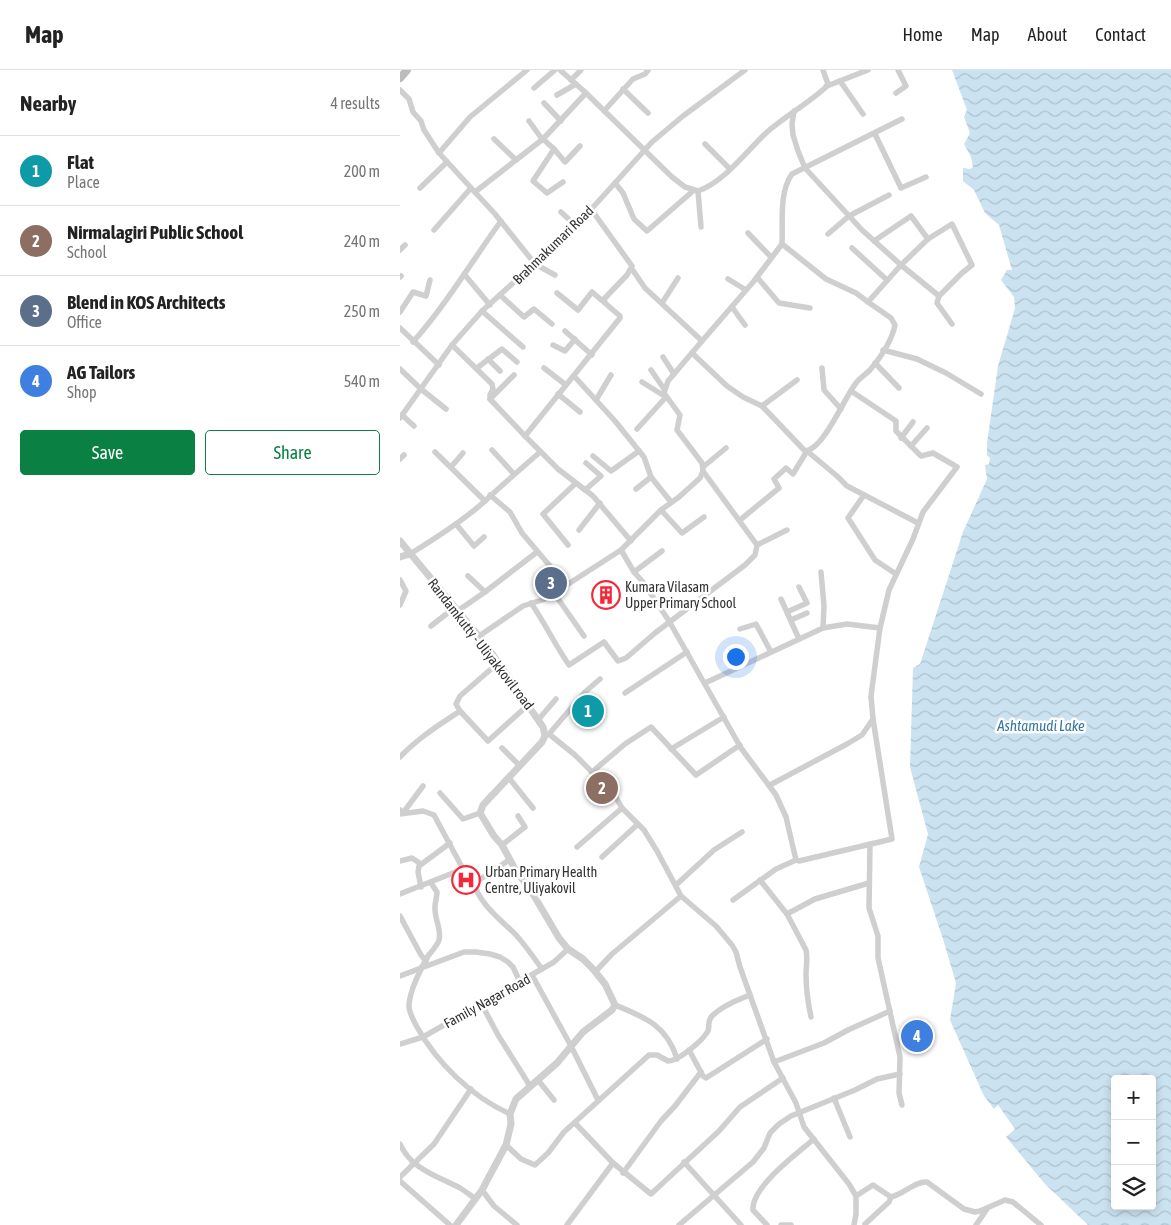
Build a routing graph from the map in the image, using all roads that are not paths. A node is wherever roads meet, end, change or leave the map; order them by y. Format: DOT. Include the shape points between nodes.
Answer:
graph roads {
  1 [pos="407,70"];
  2 [pos="527,70"];
  3 [pos="555,70"];
  4 [pos="560,70"];
  5 [pos="581,70"];
  6 [pos="648,70"];
  7 [pos="745,70"];
  8 [pos="823,70"];
  9 [pos="868,70"];
  10 [pos="898,70"];
  11 [pos="400,78"];
  12 [pos="571,80"];
  13 [pos="840,81"];
  14 [pos="576,84"];
  15 [pos="827,86"];
  16 [pos="534,88"];
  17 [pos="623,89"];
  18 [pos="400,90"];
  19 [pos="896,92"];
  20 [pos="586,93"];
  21 [pos="557,95"];
  22 [pos="544,103"];
  23 [pos="604,111"];
  24 [pos="794,111"];
  25 [pos="648,114"];
  26 [pos="863,114"];
  27 [pos="902,119"];
  28 [pos="529,120"];
  29 [pos="561,121"];
  30 [pos="875,134"];
  31 [pos="494,139"];
  32 [pos="543,139"];
  33 [pos="705,144"];
  34 [pos="580,146"];
  35 [pos="554,149"];
  36 [pos="645,149"];
  37 [pos="438,153"];
  38 [pos="516,160"];
  39 [pos="447,162"];
  40 [pos="730,168"];
  41 [pos="805,168"];
  42 [pos="926,177"];
  43 [pos="563,182"];
  44 [pos="615,183"];
  45 [pos="420,188"];
  46 [pos="473,190"];
  47 [pos="695,191"];
  48 [pos="889,195"];
  49 [pos="591,209"];
  50 [pos="561,212"];
  51 [pos="849,216"];
  52 [pos="501,221"];
  53 [pos="576,226"];
  54 [pos="701,227"];
  55 [pos="434,230"];
  56 [pos="748,233"];
  57 [pos="828,234"];
  58 [pos="928,238"];
  59 [pos="874,241"];
  60 [pos="405,244"];
  61 [pos="782,244"];
  62 [pos="852,248"];
  63 [pos="400,250"];
  64 [pos="771,257"];
  65 [pos="535,264"];
  66 [pos="901,265"];
  67 [pos="632,270"];
  68 [pos="464,274"];
  69 [pos="555,275"];
  70 [pos="757,277"];
  71 [pos="678,278"];
  72 [pos="728,279"];
  73 [pos="430,280"];
  74 [pos="887,280"];
  75 [pos="746,290"];
  76 [pos="558,293"];
  77 [pos="500,295"];
  78 [pos="940,296"];
  79 [pos="868,302"];
  80 [pos="605,303"];
  81 [pos="662,303"];
  82 [pos="490,305"];
  83 [pos="732,307"];
  84 [pos="810,308"];
  85 [pos="482,311"];
  86 [pos="400,312"];
  87 [pos="552,324"];
  88 [pos="952,324"];
  89 [pos="745,325"];
  90 [pos="400,328"];
  91 [pos="565,330"];
  92 [pos="575,339"];
  93 [pos="702,341"];
  94 [pos="413,342"];
  95 [pos="452,345"];
  96 [pos="552,346"];
  97 [pos="523,347"];
  98 [pos="883,350"];
  99 [pos="692,353"];
  100 [pos="592,355"];
  101 [pos="663,357"];
  102 [pos="488,360"];
  103 [pos="517,362"];
  104 [pos="874,362"];
  105 [pos="439,365"];
  106 [pos="477,368"];
  107 [pos="544,368"];
  108 [pos="822,368"];
  109 [pos="400,369"];
  110 [pos="651,370"];
  111 [pos="500,371"];
  112 [pos="674,374"];
  113 [pos="514,375"];
  114 [pos="611,375"];
  115 [pos="574,376"];
  116 [pos="797,380"];
  117 [pos="642,382"];
  118 [pos="566,385"];
  119 [pos="899,388"];
  120 [pos="421,389"];
  121 [pos="664,389"];
  122 [pos="851,391"];
  123 [pos="558,394"];
  124 [pos="981,394"];
  125 [pos="666,397"];
  126 [pos="490,399"];
  127 [pos="596,400"];
  128 [pos="762,406"];
  129 [pos="446,409"];
  130 [pos="841,409"];
  131 [pos="580,412"];
  132 [pos="401,416"];
  133 [pos="913,422"];
  134 [pos="414,426"];
  135 [pos="927,428"];
  136 [pos="637,429"];
  137 [pos="525,436"];
  138 [pos="901,438"];
  139 [pos="910,446"];
  140 [pos="726,448"];
  141 [pos="492,450"];
  142 [pos="639,451"];
  143 [pos="806,451"];
  144 [pos="436,452"];
  145 [pos="540,452"];
  146 [pos="463,453"];
  147 [pos="594,456"];
  148 [pos="586,463"];
  149 [pos="451,467"];
  150 [pos="703,469"];
  151 [pos="514,474"];
  152 [pos="651,477"];
  153 [pos="575,484"];
  154 [pos="636,489"];
  155 [pos="585,490"];
  156 [pos="490,495"];
  157 [pos="864,495"];
  158 [pos="485,501"];
  159 [pos="671,502"];
  160 [pos="600,503"];
  161 [pos="660,510"];
  162 [pos="704,518"];
  163 [pos="740,520"];
  164 [pos="918,523"];
  165 [pos="456,524"];
  166 [pos="578,530"];
  167 [pos="788,530"];
  168 [pos="484,538"];
  169 [pos="400,541"];
  170 [pos="631,541"];
  171 [pos="568,545"];
  172 [pos="757,545"];
  173 [pos="622,550"];
  174 [pos="662,551"];
  175 [pos="537,552"];
  176 [pos="410,554"];
  177 [pos="400,558"];
  178 [pos="634,572"];
  179 [pos="821,572"];
  180 [pos="896,574"];
  181 [pos="468,576"];
  182 [pos="400,580"];
  183 [pos="566,585"];
  184 [pos="799,588"];
  185 [pos="485,592"];
  186 [pos="554,593"];
  187 [pos="781,599"];
  188 [pos="531,603"];
  189 [pos="400,605"];
  190 [pos="459,610"];
  191 [pos="787,612"];
  192 [pos="807,613"];
  193 [pos="791,620"];
  194 [pos="669,621"];
  195 [pos="431,626"];
  196 [pos="823,628"];
  197 [pos="880,628"];
  198 [pos="740,629"];
  199 [pos="479,636"];
  200 [pos="584,636"];
  201 [pos="799,639"];
  202 [pos="687,652"];
  203 [pos="771,652"];
  204 [pos="498,663"];
  205 [pos="600,679"];
  206 [pos="705,683"];
  207 [pos="625,693"];
  208 [pos="556,699"];
  209 [pos="528,705"];
  210 [pos="460,711"];
  211 [pos="724,717"];
  212 [pos="873,718"];
  213 [pos="538,720"];
  214 [pos="547,735"];
  215 [pos="740,745"];
  216 [pos="502,748"];
  217 [pos="672,749"];
  218 [pos="400,757"];
  219 [pos="520,766"];
  220 [pos="592,772"];
  221 [pos="509,778"];
  222 [pos="770,785"];
  223 [pos="423,786"];
  224 [pos="440,793"];
  225 [pos="533,808"];
  226 [pos="622,808"];
  227 [pos="401,812"];
  228 [pos="480,813"];
  229 [pos="518,816"];
  230 [pos="638,824"];
  231 [pos="742,832"];
  232 [pos="450,843"];
  233 [pos="870,844"];
  234 [pos="502,845"];
  235 [pos="577,847"];
  236 [pos="602,857"];
  237 [pos="509,860"];
  238 [pos="796,860"];
  239 [pos="400,861"];
  240 [pos="421,864"];
  241 [pos="463,869"];
  242 [pos="760,880"];
  243 [pos="473,881"];
  244 [pos="431,883"];
  245 [pos="869,883"];
  246 [pos="676,885"];
  247 [pos="420,886"];
  248 [pos="400,894"];
  249 [pos="681,896"];
  250 [pos="733,900"];
  251 [pos="787,914"];
  252 [pos="400,916"];
  253 [pos="568,949"];
  254 [pos="426,961"];
  255 [pos="421,969"];
  256 [pos="542,969"];
  257 [pos="595,972"];
  258 [pos="532,975"];
  259 [pos="400,976"];
  260 [pos="520,982"];
  261 [pos="750,995"];
  262 [pos="481,1003"];
  263 [pos="615,1005"];
  264 [pos="890,1011"];
  265 [pos="810,1017"];
  266 [pos="423,1037"];
  267 [pos="766,1039"];
  268 [pos="400,1044"];
  269 [pos="571,1046"];
  270 [pos="689,1050"];
  271 [pos="677,1059"];
  272 [pos="774,1062"];
  273 [pos="701,1072"];
  274 [pos="900,1074"];
  275 [pos="783,1078"];
  276 [pos="538,1080"];
  277 [pos="530,1086"];
  278 [pos="471,1089"];
  279 [pos="834,1098"];
  280 [pos="554,1100"];
  281 [pos="598,1100"];
  282 [pos="902,1104"];
  283 [pos="800,1112"];
  284 [pos="510,1114"];
  285 [pos="575,1123"];
  286 [pos="850,1137"];
  287 [pos="814,1139"];
  288 [pos="400,1144"];
  289 [pos="506,1145"];
  290 [pos="684,1162"];
  291 [pos="414,1163"];
  292 [pos="613,1163"];
  293 [pos="623,1173"];
  294 [pos="400,1177"];
  295 [pos="400,1181"];
  296 [pos="482,1190"];
  297 [pos="714,1195"];
  298 [pos="856,1196"];
  299 [pos="891,1197"];
  300 [pos="476,1200"];
  301 [pos="989,1207"];
  302 [pos="864,1224"];
  303 [pos="450,1225"];
  304 [pos="456,1225"];
  305 [pos="517,1225"];
  306 [pos="567,1225"];
  307 [pos="679,1225"];
  308 [pos="741,1225"];
  309 [pos="767,1225"];
  310 [pos="781,1225"];
  311 [pos="791,1225"];
  312 [pos="854,1225"];
  313 [pos="976,1225"];
  314 [pos="1041,1225"];
  1 -- 11 [label="main road"];
  2 -- 37 [label="street" via="470,117"];
  3 -- 16 [label="street"];
  4 -- 12 [label="street"];
  5 -- 12 [label="street"];
  6 -- 17 [label="street"];
  7 -- 36 [label="street, Brahmakumari Road"];
  8 -- 15 [label="street"];
  9 -- 13 [label="street"];
  10 -- 19 [label="street" via="906,86"];
  12 -- 14 [label="street"];
  13 -- 15 [label="street"];
  13 -- 26 [label="street"];
  14 -- 20 [label="street"];
  14 -- 21 [label="street"];
  15 -- 24 [label="street"];
  17 -- 23 [label="street"];
  17 -- 25 [label="street"];
  18 -- 37 [label="street" via="409,99 413,112"];
  20 -- 23 [label="street"];
  20 -- 29 [label="street"];
  22 -- 29 [label="street"];
  23 -- 36 [label="street"];
  24 -- 40 [label="street"];
  24 -- 41 [label="street" via="793,135"];
  27 -- 30 [label="street"];
  28 -- 32 [label="street"];
  29 -- 32 [label="street"];
  30 -- 41 [label="street"];
  30 -- 42 [label="street" via="901,188"];
  31 -- 38 [label="street"];
  32 -- 35 [label="street"];
  32 -- 38 [label="street"];
  33 -- 40 [label="street"];
  34 -- 35 [label="street" via="565,162"];
  35 -- 43 [label="street" via="533,181 547,193"];
  36 -- 44 [label="street, Brahmakumari Road"];
  36 -- 47 [label="street" via="672,177"];
  37 -- 39 [label="street"];
  38 -- 46 [label="street"];
  39 -- 45 [label="street"];
  39 -- 46 [label="street"];
  40 -- 47 [label="street" via="711,184"];
  41 -- 51 [label="street"];
  41 -- 61 [label="street" via="792,174 787,181"];
  44 -- 47 [label="street" via="634,219 647,231"];
  44 -- 49 [label="street, Brahmakumari Road"];
  46 -- 52 [label="street"];
  46 -- 55 [label="street"];
  47 -- 54 [label="street"];
  48 -- 51 [label="street"];
  49 -- 53 [label="street, Brahmakumari Road"];
  49 -- 67 [label="street" via="631,264"];
  50 -- 53 [label="street"];
  51 -- 57 [label="street"];
  51 -- 59 [label="street"];
  52 -- 65 [label="street"];
  52 -- 68 [label="street"];
  53 -- 65 [label="street, Brahmakumari Road"];
  56 -- 64 [label="street"];
  58 -- 59 [label="street" via="911,216"];
  58 -- 66 [label="street"];
  58 -- 78 [label="street" via="952,224 972,265"];
  59 -- 66 [label="street"];
  60 -- 63 [label="street"];
  61 -- 64 [label="street"];
  61 -- 79 [label="street" via="826,279"];
  62 -- 74 [label="street"];
  64 -- 70 [label="street"];
  65 -- 69 [label="street"];
  65 -- 77 [label="street, Brahmakumari Road"];
  66 -- 74 [label="street"];
  66 -- 78 [label="street"];
  67 -- 80 [label="street" via="606,295"];
  67 -- 81 [label="street"];
  68 -- 82 [label="street"];
  68 -- 94 [label="street"];
  70 -- 75 [label="street"];
  70 -- 84 [label="street" via="779,303"];
  71 -- 81 [label="street"];
  72 -- 75 [label="street"];
  73 -- 86 [label="street" via="426,296 413,292"];
  74 -- 79 [label="street"];
  75 -- 83 [label="street"];
  76 -- 80 [label="street" via="578,310 592,292"];
  77 -- 82 [label="street, Brahmakumari Road"];
  77 -- 87 [label="street" via="524,317 534,309"];
  78 -- 88 [label="street" via="937,303"];
  79 -- 98 [label="street" via="891,318 895,326"];
  80 -- 100 [label="street" via="620,318"];
  81 -- 93 [label="street"];
  82 -- 85 [label="street, Brahmakumari Road"];
  83 -- 89 [label="street"];
  83 -- 93 [label="street"];
  85 -- 95 [label="street, Brahmakumari Road"];
  85 -- 97 [label="street"];
  90 -- 94 [label="street"];
  91 -- 92 [label="street"];
  92 -- 96 [label="street" via="565,351"];
  92 -- 100 [label="street"];
  93 -- 99 [label="street"];
  94 -- 105 [label="street"];
  95 -- 105 [label="street, Brahmakumari Road"];
  95 -- 106 [label="street"];
  98 -- 104 [label="street"];
  98 -- 124 [label="street" via="923,362"];
  99 -- 112 [label="street"];
  99 -- 128 [label="street" via="727,386"];
  100 -- 115 [label="street"];
  101 -- 112 [label="street"];
  102 -- 103 [label="street" via="502,349"];
  102 -- 106 [label="street"];
  102 -- 111 [label="street"];
  104 -- 119 [label="street"];
  104 -- 122 [label="street"];
  105 -- 120 [label="street, Brahmakumari Road"];
  106 -- 126 [label="street" via="493,386"];
  107 -- 118 [label="street"];
  108 -- 130 [label="street" via="824,390"];
  109 -- 120 [label="street"];
  110 -- 121 [label="street"];
  112 -- 121 [label="street"];
  113 -- 126 [label="street"];
  114 -- 127 [label="street"];
  115 -- 118 [label="street"];
  115 -- 127 [label="street"];
  116 -- 128 [label="street"];
  117 -- 125 [label="street"];
  118 -- 123 [label="street"];
  120 -- 129 [label="street"];
  120 -- 132 [label="street, Brahmakumari Road"];
  121 -- 125 [label="street"];
  122 -- 130 [label="street"];
  122 -- 138 [label="street" via="896,421 896,431"];
  123 -- 131 [label="street"];
  123 -- 137 [label="street"];
  125 -- 136 [label="street"];
  125 -- 150 [label="street" via="680,415 679,434"];
  126 -- 137 [label="street"];
  127 -- 142 [label="street"];
  128 -- 143 [label="street"];
  130 -- 143 [label="street" via="826,432"];
  132 -- 134 [label="street"];
  133 -- 138 [label="street"];
  135 -- 139 [label="street"];
  137 -- 145 [label="street"];
  138 -- 139 [label="street"];
  139 -- 164 [label="street" via="921,456 933,453 957,467"];
  140 -- 150 [label="street"];
  141 -- 151 [label="street"];
  142 -- 147 [label="street" via="611,471"];
  142 -- 152 [label="street"];
  143 -- 157 [label="street" via="847,486"];
  143 -- 163 [label="street" via="793,474 786,468 774,479 779,488"];
  144 -- 149 [label="street"];
  145 -- 151 [label="street"];
  145 -- 153 [label="street"];
  146 -- 149 [label="street"];
  148 -- 155 [label="street" via="601,476"];
  149 -- 158 [label="street"];
  150 -- 159 [label="street" via="700,478"];
  150 -- 163 [label="street"];
  151 -- 156 [label="street"];
  152 -- 154 [label="street"];
  152 -- 159 [label="street"];
  153 -- 155 [label="street"];
  153 -- 171 [label="street" via="543,514"];
  155 -- 160 [label="street"];
  156 -- 158 [label="street"];
  156 -- 175 [label="street" via="510,512"];
  157 -- 164 [label="street"];
  157 -- 180 [label="street" via="848,518 875,560"];
  158 -- 165 [label="street"];
  159 -- 161 [label="street"];
  160 -- 166 [label="street"];
  160 -- 170 [label="street"];
  161 -- 162 [label="street" via="682,534"];
  161 -- 170 [label="street"];
  163 -- 172 [label="street"];
  164 -- 180 [label="street"];
  165 -- 168 [label="street" via="474,546"];
  165 -- 176 [label="street"];
  167 -- 172 [label="street"];
  169 -- 176 [label="street, Randamkutty - Uliyakkovil road"];
  170 -- 173 [label="street"];
  172 -- 194 [label="street" via="752,559"];
  173 -- 178 [label="street"];
  173 -- 183 [label="street"];
  174 -- 178 [label="street"];
  175 -- 183 [label="street"];
  175 -- 185 [label="street"];
  176 -- 177 [label="street"];
  176 -- 190 [label="street, Randamkutty - Uliyakkovil road"];
  178 -- 194 [label="street"];
  179 -- 196 [label="street"];
  180 -- 197 [label="street"];
  181 -- 185 [label="street"];
  182 -- 189 [label="street" via="406,591"];
  183 -- 186 [label="street"];
  184 -- 191 [label="street" via="807,603"];
  185 -- 190 [label="street"];
  186 -- 188 [label="street"];
  186 -- 200 [label="street"];
  187 -- 191 [label="street"];
  188 -- 194 [label="street" via="569,665 604,642 621,661"];
  188 -- 199 [label="street"];
  190 -- 195 [label="street" via="449,612"];
  190 -- 199 [label="street, Randamkutty - Uliyakkovil road"];
  191 -- 193 [label="street"];
  192 -- 193 [label="street"];
  193 -- 201 [label="street"];
  194 -- 202 [label="street"];
  196 -- 197 [label="street" via="847,624"];
  196 -- 201 [label="street"];
  197 -- 212 [label="street" via="871,696"];
  198 -- 203 [label="street" via="756,624"];
  199 -- 204 [label="street, Randamkutty - Uliyakkovil road"];
  201 -- 203 [label="street"];
  202 -- 206 [label="street"];
  202 -- 207 [label="street"];
  203 -- 206 [label="street"];
  204 -- 209 [label="street, Randamkutty - Uliyakkovil road"];
  204 -- 210 [label="street" via="460,696 456,704"];
  205 -- 214 [label="street"];
  206 -- 211 [label="street"];
  208 -- 213 [label="street"];
  209 -- 210 [label="street" via="488,741"];
  209 -- 213 [label="street, Randamkutty - Uliyakkovil road"];
  210 -- 218 [label="street" via="412,744"];
  211 -- 215 [label="street"];
  211 -- 217 [label="street"];
  212 -- 222 [label="street" via="862,734 847,744"];
  212 -- 233 [label="street" via="892,839"];
  213 -- 214 [label="street, Randamkutty - Uliyakkovil road"];
  214 -- 219 [label="street"];
  214 -- 220 [label="street"];
  215 -- 217 [label="street" via="696,775"];
  215 -- 222 [label="street"];
  216 -- 219 [label="street"];
  217 -- 220 [label="street" via="651,727"];
  219 -- 221 [label="street"];
  220 -- 226 [label="street" via="614,794"];
  221 -- 225 [label="street"];
  221 -- 228 [label="street" via="483,805"];
  222 -- 238 [label="street" via="786,817"];
  223 -- 227 [label="street"];
  224 -- 228 [label="street" via="463,819"];
  226 -- 230 [label="street"];
  226 -- 235 [label="street"];
  227 -- 232 [label="street" via="432,813"];
  228 -- 234 [label="street"];
  229 -- 234 [label="street" via="525,827"];
  230 -- 236 [label="street"];
  230 -- 246 [label="street"];
  231 -- 246 [label="street" via="714,850"];
  232 -- 240 [label="street"];
  232 -- 241 [label="street"];
  233 -- 238 [label="street"];
  233 -- 245 [label="street"];
  234 -- 237 [label="street"];
  237 -- 243 [label="street" via="480,880"];
  237 -- 253 [label="street"];
  238 -- 242 [label="street"];
  239 -- 240 [label="street" via="412,858"];
  240 -- 247 [label="street" via="418,872"];
  241 -- 243 [label="street"];
  241 -- 244 [label="street"];
  242 -- 250 [label="street"];
  242 -- 251 [label="street"];
  243 -- 256 [label="street" via="477,893 494,915 526,946"];
  244 -- 247 [label="street"];
  244 -- 254 [label="street" via="437,892 434,905 440,935"];
  245 -- 251 [label="street" via="815,899"];
  245 -- 264 [label="street" via="869,908 878,936 878,958"];
  246 -- 249 [label="street"];
  247 -- 248 [label="street"];
  249 -- 257 [label="street"];
  249 -- 261 [label="street" via="716,926 732,945"];
  251 -- 265 [label="street" via="808,957 806,986"];
  252 -- 254 [label="street"];
  253 -- 256 [label="street, Family Nagar Road"];
  253 -- 257 [label="street"];
  254 -- 255 [label="street"];
  255 -- 259 [label="street"];
  255 -- 260 [label="street" via="464,952 490,954 508,962"];
  255 -- 266 [label="street" via="409,1008"];
  256 -- 258 [label="street, Family Nagar Road"];
  257 -- 263 [label="street"];
  258 -- 260 [label="street, Family Nagar Road"];
  258 -- 269 [label="street"];
  260 -- 262 [label="street, Family Nagar Road"];
  261 -- 267 [label="street"];
  261 -- 270 [label="street" via="712,1016 708,1031"];
  262 -- 266 [label="street, Family Nagar Road"];
  262 -- 277 [label="street"];
  263 -- 269 [label="street"];
  263 -- 271 [label="street" via="656,1025 671,1044"];
  264 -- 272 [label="street" via="824,1043"];
  264 -- 274 [label="street" via="900,1057"];
  266 -- 268 [label="street, Family Nagar Road"];
  266 -- 278 [label="street" via="444,1064"];
  267 -- 272 [label="street"];
  267 -- 273 [label="street" via="708,1077"];
  269 -- 276 [label="street" via="558,1063"];
  269 -- 281 [label="street"];
  270 -- 271 [label="street"];
  270 -- 273 [label="street"];
  271 -- 281 [label="street" via="668,1061 649,1055"];
  272 -- 275 [label="street"];
  273 -- 293 [label="street"];
  274 -- 279 [label="street" via="877,1079"];
  274 -- 282 [label="street"];
  275 -- 283 [label="street"];
  275 -- 290 [label="street" via="740,1107"];
  276 -- 277 [label="street"];
  276 -- 280 [label="street"];
  277 -- 284 [label="street" via="516,1099"];
  278 -- 284 [label="street"];
  278 -- 291 [label="street" via="434,1144"];
  279 -- 283 [label="street"];
  279 -- 286 [label="street"];
  281 -- 285 [label="street"];
  283 -- 287 [label="street" via="804,1127"];
  283 -- 297 [label="street" via="773,1128 753,1162"];
  284 -- 289 [label="street"];
  285 -- 289 [label="street" via="536,1165 521,1159"];
  285 -- 292 [label="street"];
  287 -- 298 [label="street"];
  287 -- 309 [label="street" via="780,1168 755,1198 753,1210"];
  288 -- 291 [label="street"];
  289 -- 296 [label="street"];
  290 -- 293 [label="street" via="650,1194"];
  290 -- 297 [label="street"];
  291 -- 294 [label="street"];
  291 -- 300 [label="street" via="461,1188"];
  292 -- 293 [label="street"];
  292 -- 306 [label="street"];
  295 -- 303 [label="street"];
  296 -- 300 [label="street"];
  296 -- 305 [label="street" via="494,1206"];
  297 -- 307 [label="street"];
  297 -- 308 [label="street"];
  298 -- 299 [label="street" via="873,1185"];
  298 -- 312 [label="street"];
  299 -- 301 [label="street" via="924,1182 964,1209 975,1212"];
  299 -- 302 [label="street"];
  300 -- 304 [label="street"];
  301 -- 313 [label="street"];
  301 -- 314 [label="street" via="1005,1200 1013,1202"];
  310 -- 311 [label="street"];
}
